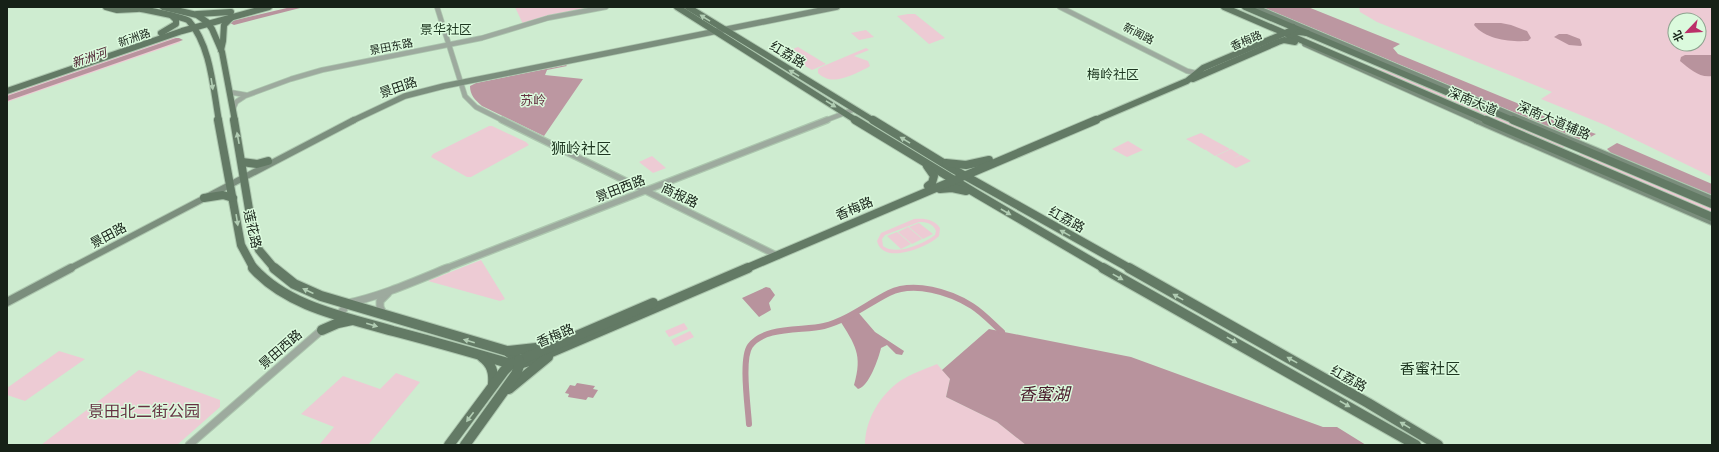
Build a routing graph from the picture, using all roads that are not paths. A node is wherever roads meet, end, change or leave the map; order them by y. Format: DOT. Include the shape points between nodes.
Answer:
graph roads {
  1 [pos="106,7"];
  2 [pos="132,7"];
  3 [pos="163,7"];
  4 [pos="256,7"];
  5 [pos="269,7"];
  6 [pos="437,7"];
  7 [pos="606,7"];
  8 [pos="677,7"];
  9 [pos="688,7"];
  10 [pos="826,7"];
  11 [pos="837,7"];
  12 [pos="1060,7"];
  13 [pos="1064,7"];
  14 [pos="1224,7"];
  15 [pos="1245,7"];
  16 [pos="1254,7"];
  17 [pos="142,9"];
  18 [pos="1231,10"];
  19 [pos="187,12"];
  20 [pos="238,13"];
  21 [pos="172,16"];
  22 [pos="206,22"];
  23 [pos="192,26"];
  24 [pos="1293,27"];
  25 [pos="718,30"];
  26 [pos="1307,33"];
  27 [pos="1287,34"];
  28 [pos="164,35"];
  29 [pos="1276,38"];
  30 [pos="1298,39"];
  31 [pos="449,44"];
  32 [pos="203,46"];
  33 [pos="1315,49"];
  34 [pos="221,50"];
  35 [pos="1339,60"];
  36 [pos="1364,67"];
  37 [pos="1196,73"];
  38 [pos="1188,75"];
  39 [pos="461,82"];
  40 [pos="7,86"];
  41 [pos="1417,90"];
  42 [pos="7,91"];
  43 [pos="229,92"];
  44 [pos="252,94"];
  45 [pos="1441,105"];
  46 [pos="232,109"];
  47 [pos="855,109"];
  48 [pos="845,113"];
  49 [pos="1537,130"];
  50 [pos="1568,139"];
  51 [pos="989,160"];
  52 [pos="922,161"];
  53 [pos="939,161"];
  54 [pos="242,162"];
  55 [pos="268,162"];
  56 [pos="1626,163"];
  57 [pos="982,168"];
  58 [pos="962,174"];
  59 [pos="245,175"];
  60 [pos="1603,176"];
  61 [pos="951,179"];
  62 [pos="1626,180"];
  63 [pos="230,183"];
  64 [pos="1669,186"];
  65 [pos="1642,187"];
  66 [pos="929,189"];
  67 [pos="988,189"];
  68 [pos="646,191"];
  69 [pos="972,192"];
  70 [pos="204,198"];
  71 [pos="233,198"];
  72 [pos="1712,199"];
  73 [pos="1712,204"];
  74 [pos="1712,217"];
  75 [pos="1712,222"];
  76 [pos="774,254"];
  77 [pos="394,289"];
  78 [pos="7,298"];
  79 [pos="7,302"];
  80 [pos="344,304"];
  81 [pos="320,309"];
  82 [pos="384,315"];
  83 [pos="339,316"];
  84 [pos="355,320"];
  85 [pos="322,330"];
  86 [pos="449,334"];
  87 [pos="439,344"];
  88 [pos="555,344"];
  89 [pos="567,345"];
  90 [pos="507,352"];
  91 [pos="478,355"];
  92 [pos="516,362"];
  93 [pos="492,388"];
  94 [pos="495,403"];
  95 [pos="189,445"];
  96 [pos="449,445"];
  97 [pos="465,445"];
  98 [pos="1416,445"];
  99 [pos="1438,445"];
  1 -- 17 [label="main road" via="117,10"];
  2 -- 17 [label="main road"];
  3 -- 19 [label="main road"];
  4 -- 20 [label="main road, 新洲路"];
  5 -- 20 [label="main road, 新洲路"];
  6 -- 31 [label="street, 商报路"];
  7 -- 31 [label="street, 景田东路" via="548,18 493,35"];
  8 -- 25 [label="main road, 红荔路"];
  25 -- 9 [label="main road, 红荔路, one-way"];
  10 -- 25 [label="main road, 景田路"];
  11 -- 25 [label="main road, 景田路"];
  12 -- 38 [label="street, 新闻路"];
  13 -- 37 [label="street, 新闻路"];
  14 -- 18 [label="main road, 深南大道"];
  15 -- 24 [label="main road, 深南大道"];
  16 -- 50 [label="main road, 深南大道辅路"];
  17 -- 21 [label="main road"];
  18 -- 27 [label="main road, 深南大道"];
  18 -- 29 [label="main road" via="1272,31"];
  19 -- 20 [label="main road"];
  19 -- 22 [label="main road" via="199,16"];
  20 -- 22 [label="main road, 新洲路"];
  20 -- 34 [label="main road" via="224,23 224,43"];
  21 -- 23 [label="main road" via="189,21"];
  21 -- 28 [label="main road" via="176,24"];
  22 -- 23 [label="main road, 新洲路"];
  22 -- 34 [label="main road, 莲花路" via="216,34"];
  23 -- 28 [label="main road, 新洲路"];
  23 -- 32 [label="main road, 莲花路" via="200,35"];
  24 -- 26 [label="main road, 深南大道"];
  24 -- 27 [label="main road, 香梅路"];
  25 -- 39 [label="main road, 景田路"];
  47 -- 25 [label="main road, 红荔路, one-way"];
  25 -- 48 [label="main road, 红荔路, one-way"];
  26 -- 27 [label="main road, 香梅路"];
  26 -- 49 [label="main road, 深南大道"];
  27 -- 29 [label="main road, 香梅路"];
  27 -- 30 [label="main road, 深南大道"];
  28 -- 32 [label="main road" via="193,34"];
  28 -- 40 [label="main road, 新洲路"];
  28 -- 42 [label="main road, 新洲路"];
  29 -- 37 [label="main road, 香梅路"];
  30 -- 33 [label="main road"];
  30 -- 36 [label="main road, 深南大道"];
  31 -- 39 [label="street, 商报路"];
  31 -- 44 [label="street, 景田东路" via="327,69"];
  32 -- 63 [label="main road, 莲花路, one-way" via="210,69"];
  33 -- 35 [label="main road"];
  33 -- 38 [label="main road" via="1294,41 1282,41"];
  34 -- 43 [label="main road, 莲花路"];
  35 -- 36 [label="main road"];
  35 -- 45 [label="main road"];
  36 -- 41 [label="main road, 深南大道"];
  37 -- 38 [label="main road, 香梅路"];
  38 -- 51 [label="main road, 香梅路"];
  38 -- 57 [label="main road, 香梅路"];
  39 -- 55 [label="main road, 景田路" via="419,90 385,101"];
  39 -- 59 [label="main road, 景田路" via="414,93 390,102"];
  39 -- 68 [label="street, 商报路" via="467,99 480,110"];
  41 -- 45 [label="main road"];
  41 -- 62 [label="main road, 深南大道"];
  43 -- 44 [label="street, 景田东路"];
  43 -- 46 [label="main road, 莲花路"];
  44 -- 46 [label="street, 景田东路" via="239,100"];
  45 -- 60 [label="main road"];
  54 -- 46 [label="main road, 莲花路, one-way"];
  47 -- 48 [label="street, 景田西路"];
  53 -- 47 [label="main road, 红荔路, one-way"];
  48 -- 52 [label="main road, 红荔路"];
  48 -- 68 [label="street, 景田西路"];
  49 -- 50 [label="main road"];
  49 -- 64 [label="main road, 深南大道"];
  50 -- 56 [label="main road, 深南大道辅路"];
  51 -- 53 [label="main road" via="959,165"];
  51 -- 58 [label="main road, 香梅路"];
  52 -- 61 [label="main road, 红荔路"];
  52 -- 66 [label="main road" via="934,176"];
  53 -- 58 [label="main road, 红荔路"];
  54 -- 55 [label="main road"];
  54 -- 59 [label="main road, 莲花路"];
  55 -- 59 [label="main road, 景田路"];
  56 -- 64 [label="main road"];
  56 -- 72 [label="main road, 深南大道辅路"];
  57 -- 58 [label="main road, 香梅路"];
  57 -- 67 [label="main road" via="978,177"];
  58 -- 61 [label="main road, 香梅路"];
  58 -- 67 [label="main road, 红荔路"];
  59 -- 63 [label="main road, 景田路"];
  80 -- 59 [label="main road, 莲花路, one-way" via="300,287 266,260 254,236"];
  60 -- 65 [label="main road"];
  60 -- 75 [label="main road"];
  61 -- 66 [label="main road, 香梅路"];
  61 -- 69 [label="main road, 红荔路"];
  62 -- 64 [label="main road" via="1573,152 1580,152"];
  62 -- 65 [label="main road, 深南大道"];
  63 -- 70 [label="main road, 景田路"];
  63 -- 71 [label="main road, 莲花路"];
  63 -- 78 [label="main road, 景田路"];
  64 -- 73 [label="main road, 深南大道"];
  65 -- 74 [label="main road, 深南大道"];
  66 -- 69 [label="main road" via="948,188"];
  66 -- 76 [label="main road, 香梅路"];
  99 -- 67 [label="main road, 红荔路, one-way"];
  68 -- 76 [label="street, 商报路"];
  68 -- 77 [label="street, 景田西路"];
  69 -- 98 [label="main road, 红荔路, one-way"];
  70 -- 71 [label="main road" via="222,195"];
  70 -- 79 [label="main road, 景田路"];
  71 -- 81 [label="main road, 莲花路, one-way" via="241,245 254,270 285,294"];
  76 -- 88 [label="main road, 香梅路"];
  76 -- 89 [label="main road, 香梅路"];
  77 -- 80 [label="street, 景田西路"];
  77 -- 82 [label="street, 景田西路" via="380,301"];
  80 -- 82 [label="main road, 莲花路"];
  80 -- 83 [label="street, 景田西路"];
  81 -- 83 [label="main road, 莲花路"];
  81 -- 85 [label="main road" via="327,318"];
  82 -- 86 [label="main road, 莲花路"];
  83 -- 84 [label="main road, 莲花路"];
  83 -- 85 [label="street, 景田西路"];
  84 -- 85 [label="main road" via="343,321"];
  84 -- 87 [label="main road, 莲花路, one-way"];
  85 -- 95 [label="street, 景田西路"];
  86 -- 87 [label="main road" via="445,342"];
  90 -- 86 [label="main road, 莲花路, one-way"];
  87 -- 91 [label="main road, 莲花路"];
  88 -- 90 [label="main road"];
  88 -- 92 [label="main road, 香梅路"];
  89 -- 92 [label="main road, 香梅路" via="530,361"];
  89 -- 94 [label="main road" via="532,369"];
  90 -- 92 [label="main road, 莲花路"];
  91 -- 92 [label="main road, 莲花路"];
  91 -- 93 [label="main road" via="487,360 492,368"];
  92 -- 93 [label="main road, 香梅路"];
  92 -- 94 [label="main road" via="516,374"];
  93 -- 96 [label="main road, 香梅路, one-way"];
  94 -- 97 [label="main road"];
}
